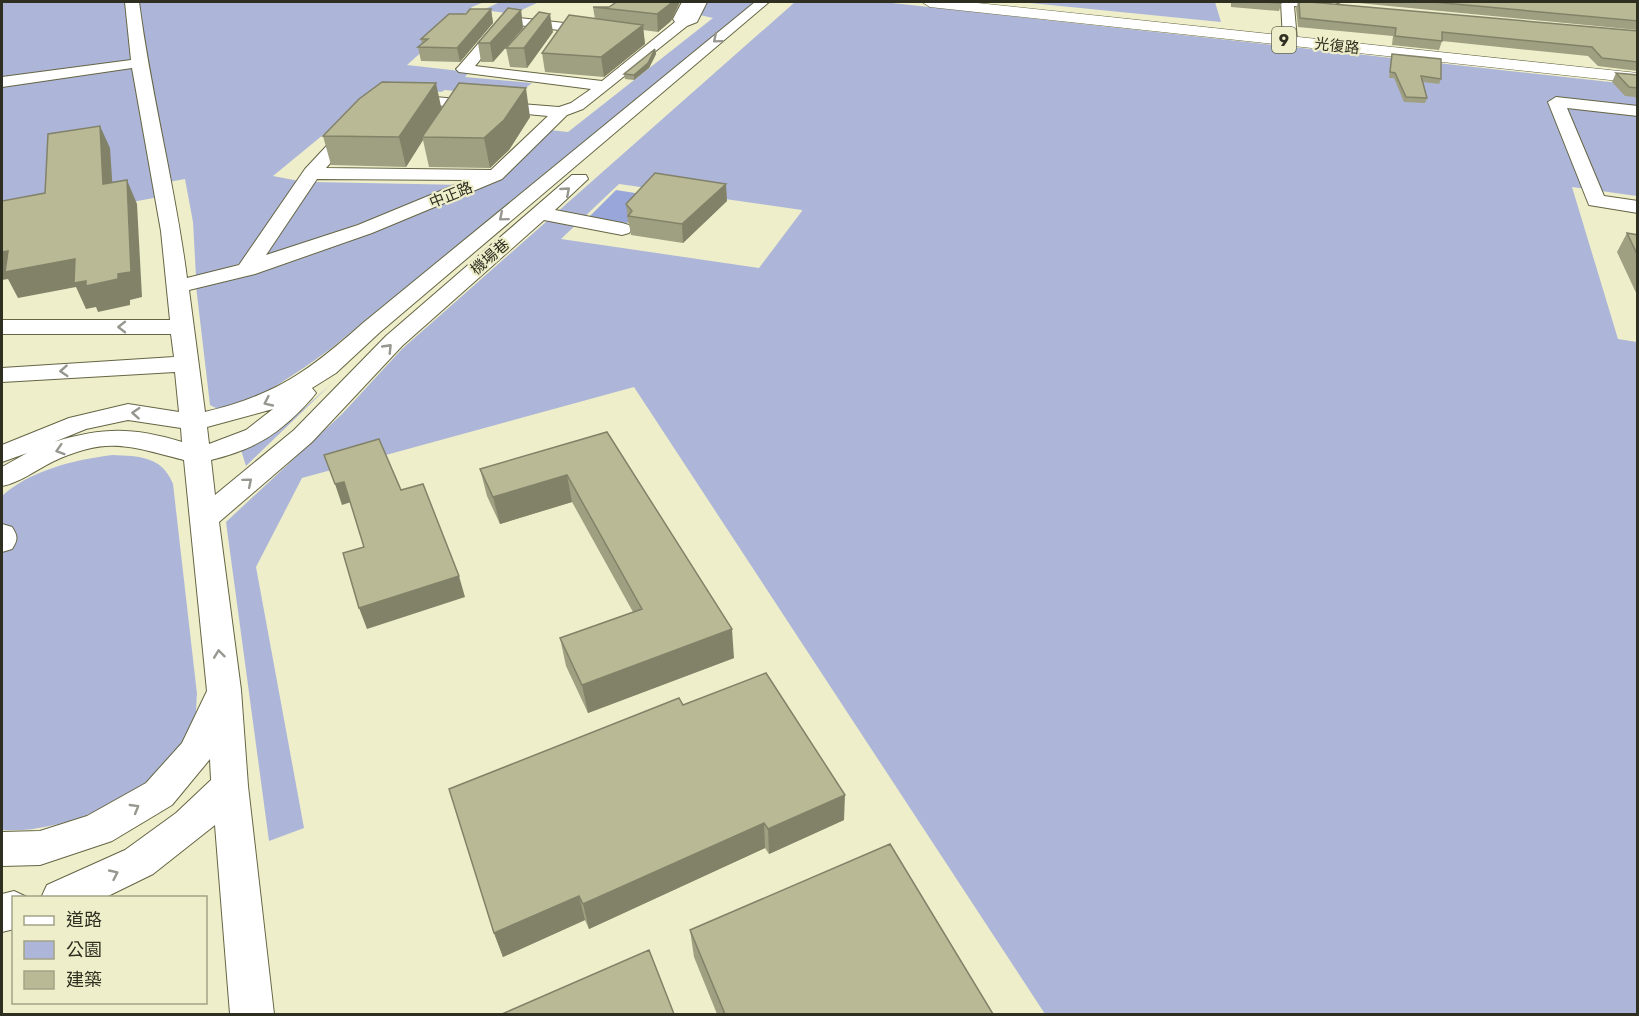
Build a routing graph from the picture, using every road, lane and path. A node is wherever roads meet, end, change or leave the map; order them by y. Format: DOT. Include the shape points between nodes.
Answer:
graph roads {
  1 [pos="132,2"];
  2 [pos="688,2"];
  3 [pos="700,2"];
  4 [pos="930,2"];
  5 [pos="979,2"];
  6 [pos="1289,2"];
  7 [pos="766,7"];
  8 [pos="1356,7"];
  9 [pos="553,8"];
  10 [pos="664,22"];
  11 [pos="537,23"];
  12 [pos="682,23"];
  13 [pos="566,27"];
  14 [pos="620,34"];
  15 [pos="641,36"];
  16 [pos="524,38"];
  17 [pos="1290,38"];
  18 [pos="662,39"];
  19 [pos="555,44"];
  20 [pos="509,59"];
  21 [pos="543,61"];
  22 [pos="139,63"];
  23 [pos="1638,72"];
  24 [pos="494,73"];
  25 [pos="531,77"];
  26 [pos="1638,78"];
  27 [pos="2,82"];
  28 [pos="605,86"];
  29 [pos="389,99"];
  30 [pos="459,102"];
  31 [pos="1638,111"];
  32 [pos="561,112"];
  33 [pos="368,115"];
  34 [pos="447,120"];
  35 [pos="424,156"];
  36 [pos="311,173"];
  37 [pos="413,174"];
  38 [pos="496,175"];
  39 [pos="1596,201"];
  40 [pos="1638,207"];
  41 [pos="540,213"];
  42 [pos="1638,223"];
  43 [pos="622,229"];
  44 [pos="247,269"];
  45 [pos="176,287"];
  46 [pos="2,327"];
  47 [pos="181,327"];
  48 [pos="186,364"];
  49 [pos="327,368"];
  50 [pos="2,375"];
  51 [pos="193,423"];
  52 [pos="2,454"];
  53 [pos="197,455"];
  54 [pos="2,478"];
  55 [pos="203,520"];
  56 [pos="2,534"];
  57 [pos="2,542"];
  58 [pos="224,690"];
  59 [pos="230,786"];
  60 [pos="2,849"];
  61 [pos="63,896"];
  62 [pos="252,1014"];
  1 -- 22 [label="street"];
  2 -- 12 [label="street" via="680,19"];
  3 -- 12 [label="street, 中正路" via="692,19"];
  4 -- 17 [label="main road, 光復路 / 9"];
  5 -- 17 [label="main road, 光復路 / 9"];
  6 -- 8 [label="street"];
  6 -- 17 [label="street"];
  41 -- 7 [label="street, 機場巷, one-way"];
  7 -- 49 [label="street, 機場巷, one-way" via="389,312"];
  9 -- 11 [label="street"];
  10 -- 12 [label="street"];
  11 -- 13 [label="street"];
  11 -- 16 [label="street"];
  11 -- 24 [label="street" via="507,20 464,69"];
  12 -- 18 [label="street, 中正路"];
  13 -- 14 [label="street"];
  13 -- 19 [label="street"];
  15 -- 18 [label="street"];
  17 -- 23 [label="main road, 光復路 / 9"];
  17 -- 26 [label="main road, 光復路 / 9"];
  18 -- 28 [label="street, 中正路"];
  20 -- 24 [label="street"];
  21 -- 25 [label="street"];
  22 -- 27 [label="street"];
  22 -- 45 [label="street" via="171,231"];
  24 -- 25 [label="street"];
  25 -- 28 [label="street"];
  28 -- 32 [label="street, 中正路"];
  29 -- 30 [label="street"];
  30 -- 32 [label="street"];
  30 -- 34 [label="street"];
  31 -- 39 [label="street" via="1556,102"];
  32 -- 38 [label="street, 中正路"];
  33 -- 36 [label="street"];
  35 -- 37 [label="street"];
  36 -- 37 [label="street"];
  36 -- 44 [label="street"];
  37 -- 38 [label="street"];
  38 -- 44 [label="street, 中正路" via="365,229"];
  39 -- 40 [label="street"];
  39 -- 42 [label="street"];
  41 -- 43 [label="street"];
  55 -- 41 [label="street, 機場巷, one-way" via="303,436 394,341"];
  44 -- 45 [label="street, 中正路"];
  45 -- 47 [label="street"];
  47 -- 46 [label="street, one-way"];
  47 -- 48 [label="street"];
  48 -- 50 [label="street, one-way"];
  48 -- 51 [label="street"];
  49 -- 51 [label="street, 機場巷, one-way" via="270,402"];
  49 -- 53 [label="street, 機場巷" via="265,430 248,441"];
  51 -- 52 [label="street, one-way" via="128,412 78,423"];
  51 -- 53 [label="street"];
  53 -- 54 [label="street, one-way" via="158,442 125,437 81,443 37,457"];
  53 -- 55 [label="street"];
  58 -- 55 [label="street, one-way"];
  56 -- 57 [label="street"];
  58 -- 59 [label="street"];
  60 -- 58 [label="street, one-way" via="40,848 98,829 159,794 196,752"];
  61 -- 59 [label="street, one-way" via="139,862 189,825"];
  59 -- 62 [label="street"];
}
